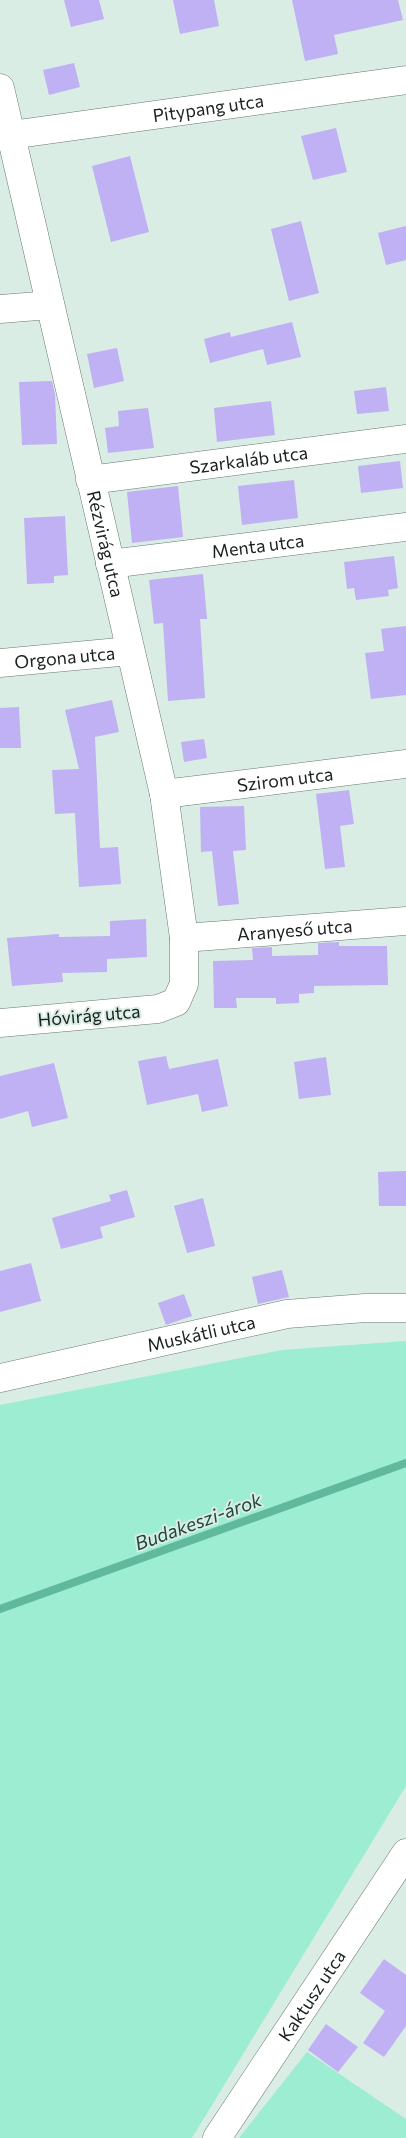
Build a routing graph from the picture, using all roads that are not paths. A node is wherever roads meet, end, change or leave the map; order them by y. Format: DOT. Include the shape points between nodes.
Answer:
graph roads {
  1 [pos="406,80"];
  2 [pos="0,88"];
  3 [pos="11,135"];
  4 [pos="50,305"];
  5 [pos="0,309"];
  6 [pos="406,439"];
  7 [pos="90,480"];
  8 [pos="406,527"];
  9 [pos="110,564"];
  10 [pos="130,651"];
  11 [pos="0,663"];
  12 [pos="406,764"];
  13 [pos="164,794"];
  14 [pos="406,920"];
  15 [pos="184,938"];
  16 [pos="176,1002"];
  17 [pos="0,1023"];
  18 [pos="406,1308"];
  19 [pos="0,1378"];
  20 [pos="406,1853"];
  21 [pos="216,2138"];
  1 -- 3 [label="street, Pitypang utca"];
  2 -- 3 [label="street, Rézvirág utca"];
  3 -- 4 [label="street, Rézvirág utca"];
  4 -- 5 [label="street"];
  4 -- 7 [label="street, Rézvirág utca"];
  6 -- 7 [label="street, Szarkaláb utca"];
  7 -- 9 [label="street, Rézvirág utca"];
  8 -- 9 [label="street, Menta utca"];
  9 -- 10 [label="street, Rézvirág utca"];
  10 -- 11 [label="street, Orgona utca"];
  10 -- 13 [label="street, Rézvirág utca"];
  12 -- 13 [label="street, Szirom utca"];
  13 -- 15 [label="street, Rézvirág utca"];
  14 -- 15 [label="street, Aranyeső utca"];
  15 -- 16 [label="street, Rézvirág utca" via="184,984"];
  16 -- 17 [label="street, Hóvirág utca" via="158,1009"];
  18 -- 19 [label="street, Muskátli utca" via="287,1314"];
  20 -- 21 [label="street, Kaktusz utca"];
}
